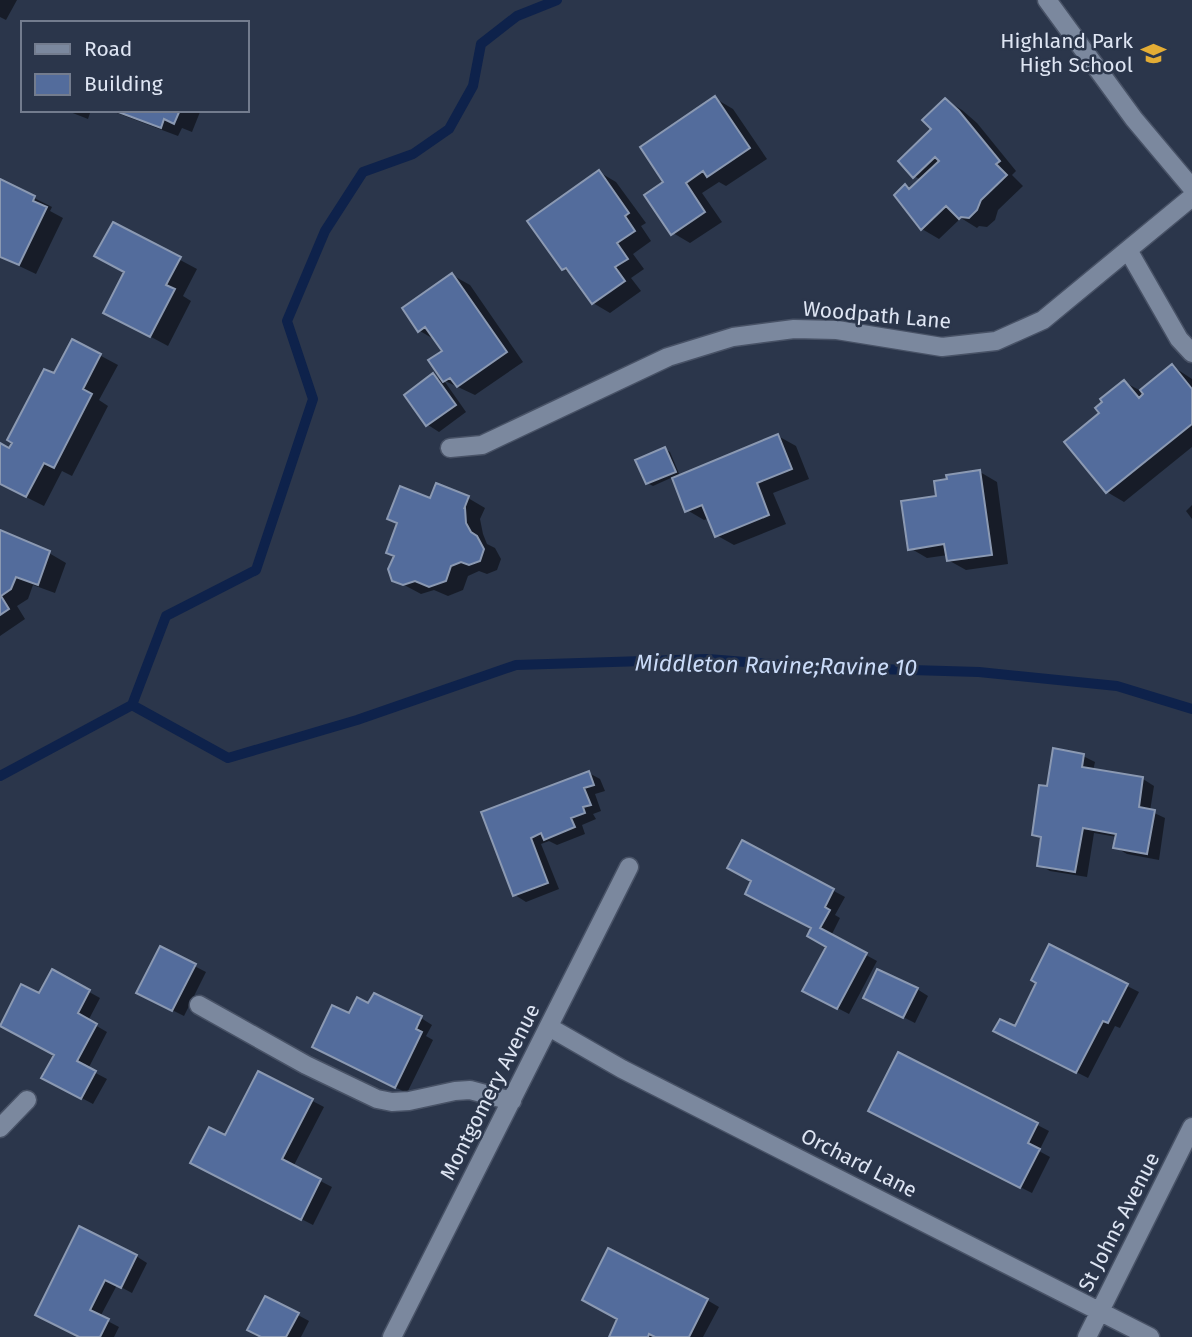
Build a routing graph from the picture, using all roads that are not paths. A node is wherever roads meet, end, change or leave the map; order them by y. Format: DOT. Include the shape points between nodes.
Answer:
graph roads {
  1 [pos="1047,0"];
  2 [pos="1192,188"];
  3 [pos="1192,197"];
  4 [pos="1128,250"];
  5 [pos="1192,354"];
  6 [pos="450,449"];
  7 [pos="629,867"];
  8 [pos="199,1005"];
  9 [pos="549,1027"];
  10 [pos="27,1100"];
  11 [pos="512,1101"];
  12 [pos="1192,1127"];
  13 [pos="0,1128"];
  14 [pos="1100,1311"];
  15 [pos="392,1337"];
  16 [pos="1087,1337"];
  17 [pos="1150,1337"];
  1 -- 2 [label="street" via="1134,119"];
  3 -- 4 [label="street, Woodpath Lane"];
  4 -- 5 [label="street"];
  4 -- 6 [label="street, Woodpath Lane" via="1043,320 996,341 942,346 836,330 794,329 733,337 668,358 482,445"];
  7 -- 9 [label="street, Montgomery Avenue"];
  8 -- 11 [label="street" via="377,1099 409,1101 470,1090"];
  9 -- 11 [label="street, Montgomery Avenue"];
  9 -- 14 [label="street, Orchard Lane" via="634,1075"];
  10 -- 13 [label="street"];
  11 -- 15 [label="street, Montgomery Avenue"];
  12 -- 14 [label="street, St Johns Avenue"];
  14 -- 16 [label="street, St Johns Avenue"];
  14 -- 17 [label="street, Orchard Lane"];
}
